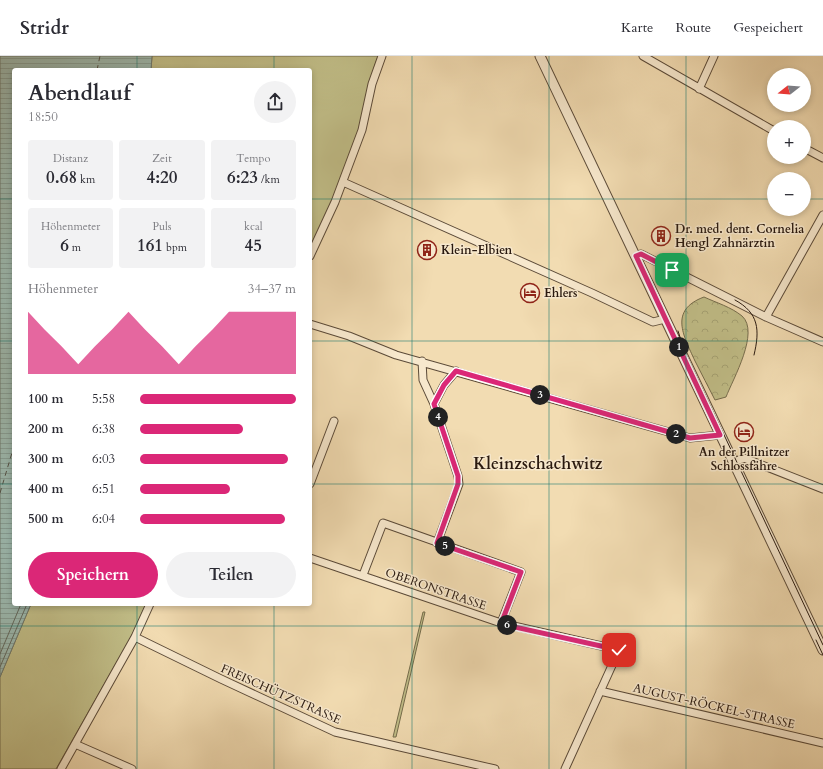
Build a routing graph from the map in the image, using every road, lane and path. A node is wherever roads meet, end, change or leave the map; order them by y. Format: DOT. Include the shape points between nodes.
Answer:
graph roads {
  1 [pos="382,56"];
  2 [pos="540,56"];
  3 [pos="642,56"];
  4 [pos="714,56"];
  5 [pos="699,89"];
  6 [pos="767,127"];
  7 [pos="811,152"];
  8 [pos="823,158"];
  9 [pos="343,182"];
  10 [pos="823,215"];
  11 [pos="312,252"];
  12 [pos="638,255"];
  13 [pos="766,317"];
  14 [pos="665,319"];
  15 [pos="312,325"];
  16 [pos="823,342"];
  17 [pos="422,361"];
  18 [pos="456,371"];
  19 [pos="434,404"];
  20 [pos="334,421"];
  21 [pos="720,435"];
  22 [pos="734,462"];
  23 [pos="312,479"];
  24 [pos="823,489"];
  25 [pos="437,543"];
  26 [pos="312,559"];
  27 [pos="363,575"];
  28 [pos="149,606"];
  29 [pos="501,624"];
  30 [pos="135,637"];
  31 [pos="823,650"];
  32 [pos="600,691"];
  33 [pos="75,744"];
  34 [pos="823,744"];
  35 [pos="61,769"];
  36 [pos="132,769"];
  37 [pos="495,769"];
  38 [pos="565,769"];
  1 -- 9 [label="street" via="372,84 362,130"];
  2 -- 12 [label="street" via="630,246"];
  3 -- 5 [label="street"];
  4 -- 5 [label="street"];
  5 -- 6 [label="street"];
  7 -- 8 [label="street"];
  9 -- 11 [label="street"];
  9 -- 14 [label="street" via="654,323"];
  10 -- 13 [label="street"];
  12 -- 13 [label="street"];
  12 -- 14 [label="street"];
  13 -- 16 [label="street"];
  14 -- 21 [label="street"];
  15 -- 17 [label="street" via="396,355"];
  17 -- 18 [label="street"];
  17 -- 19 [label="street" via="423,380"];
  18 -- 19 [label="street" via="444,385"];
  18 -- 21 [label="street" via="690,438"];
  19 -- 25 [label="street" via="458,476 458,484"];
  20 -- 23 [label="street"];
  21 -- 22 [label="street"];
  22 -- 24 [label="street" via="744,458"];
  22 -- 31 [label="street"];
  25 -- 27 [label="street" via="383,523"];
  25 -- 29 [label="street" via="521,572"];
  26 -- 27 [label="street, OBERONSTRASSE"];
  27 -- 29 [label="street, OBERONSTRASSE"];
  28 -- 30 [label="street"];
  29 -- 32 [label="street, OBERONSTRASSE" via="619,650"];
  30 -- 33 [label="street"];
  30 -- 37 [label="street, FREISCHÜTZSTRASSE" via="330,730"];
  32 -- 34 [label="street, AUGUST-RÖCKEL-STRASSE"];
  32 -- 38 [label="street"];
  33 -- 35 [label="street"];
  33 -- 36 [label="street"];
}
